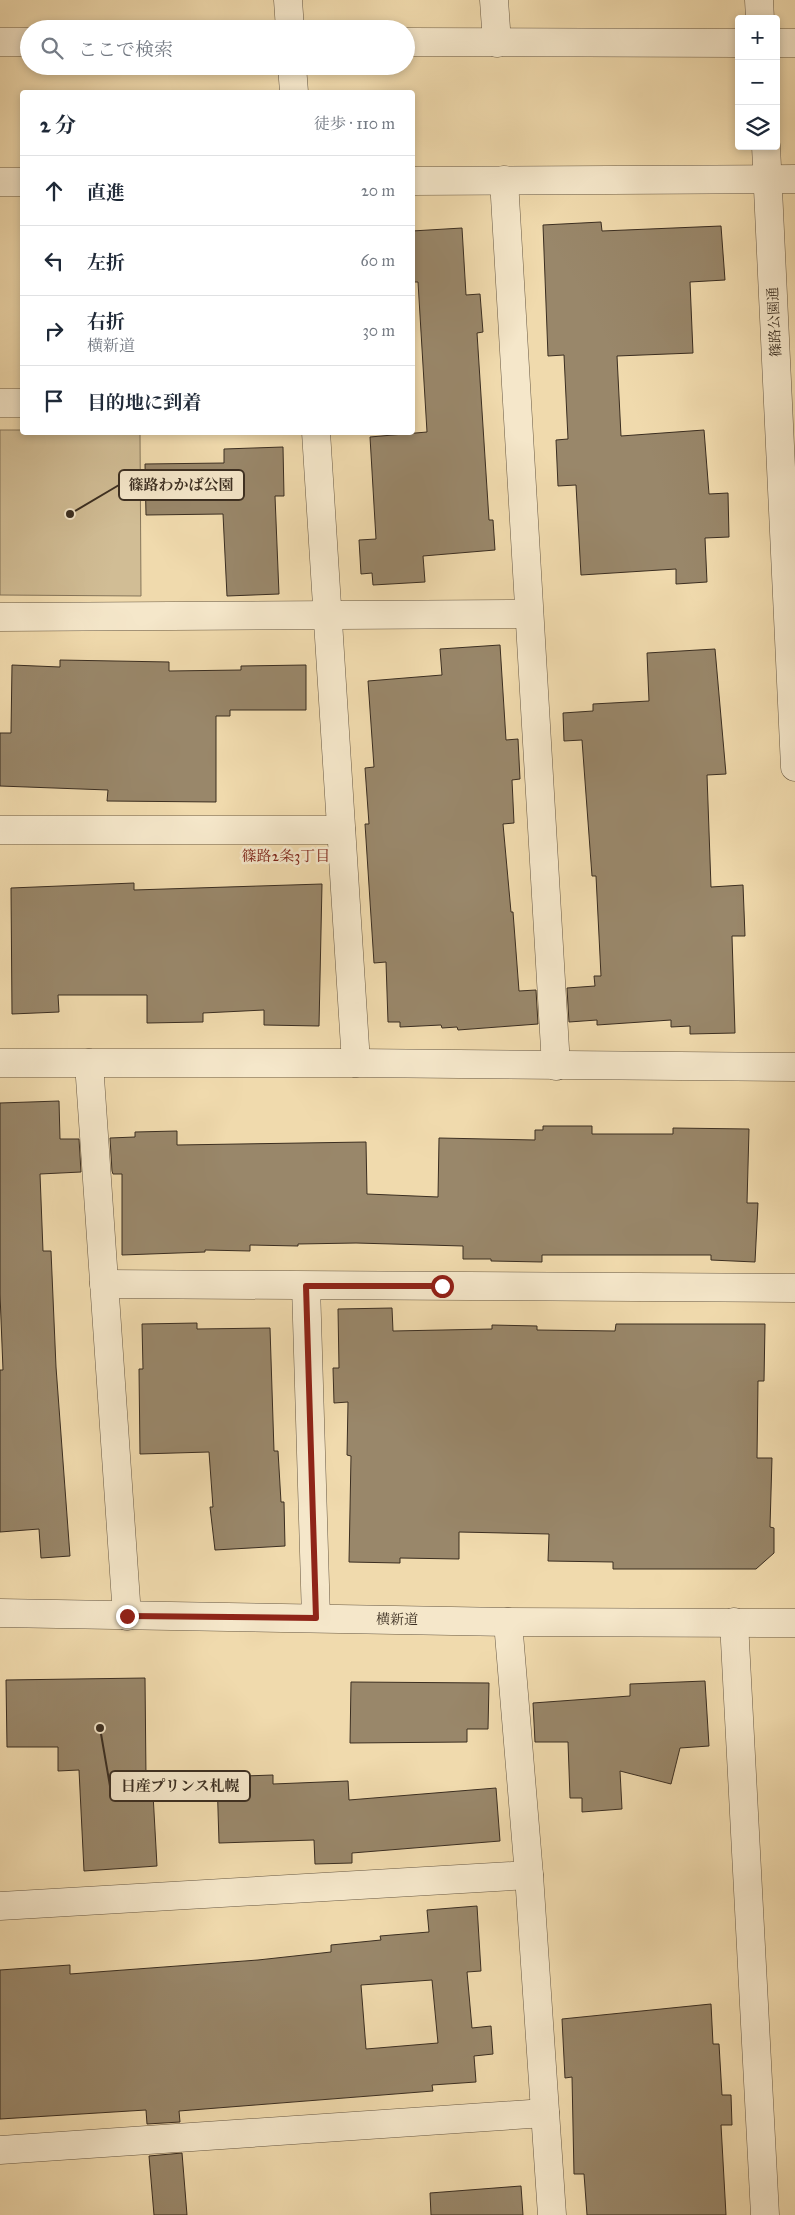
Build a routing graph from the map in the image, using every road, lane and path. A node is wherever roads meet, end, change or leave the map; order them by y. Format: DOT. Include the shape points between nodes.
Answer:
graph roads {
  1 [pos="288,0"];
  2 [pos="494,0"];
  3 [pos="758,0"];
  4 [pos="760,15"];
  5 [pos="289,20"];
  6 [pos="0,42"];
  7 [pos="20,42"];
  8 [pos="415,42"];
  9 [pos="497,43"];
  10 [pos="735,43"];
  11 [pos="780,43"];
  12 [pos="795,43"];
  13 [pos="293,75"];
  14 [pos="294,90"];
  15 [pos="766,150"];
  16 [pos="768,178"];
  17 [pos="795,179"];
  18 [pos="504,180"];
  19 [pos="415,181"];
  20 [pos="0,182"];
  21 [pos="20,182"];
  22 [pos="0,403"];
  23 [pos="20,403"];
  24 [pos="316,435"];
  25 [pos="529,614"];
  26 [pos="328,616"];
  27 [pos="0,618"];
  28 [pos="795,767"];
  29 [pos="0,830"];
  30 [pos="341,830"];
  31 [pos="0,1063"];
  32 [pos="89,1063"];
  33 [pos="356,1063"];
  34 [pos="556,1066"];
  35 [pos="795,1068"];
  36 [pos="104,1284"];
  37 [pos="306,1286"];
  38 [pos="795,1288"];
  39 [pos="0,1613"];
  40 [pos="127,1616"];
  41 [pos="316,1618"];
  42 [pos="508,1622"];
  43 [pos="734,1622"];
  44 [pos="795,1623"];
  45 [pos="529,1875"];
  46 [pos="0,1906"];
  47 [pos="546,2113"];
  48 [pos="0,2150"];
  49 [pos="552,2215"];
  50 [pos="766,2215"];
  1 -- 5 [label="street"];
  2 -- 9 [label="street"];
  3 -- 4 [label="street"];
  6 -- 7 [label="street"];
  8 -- 9 [label="street"];
  9 -- 10 [label="street"];
  11 -- 12 [label="street"];
  13 -- 14 [label="street"];
  15 -- 16 [label="street, 篠路公園通"];
  16 -- 17 [label="street"];
  16 -- 18 [label="street"];
  16 -- 28 [label="street, 篠路公園通"];
  18 -- 19 [label="street"];
  18 -- 25 [label="street"];
  20 -- 21 [label="street"];
  22 -- 23 [label="street"];
  24 -- 26 [label="street"];
  25 -- 26 [label="street"];
  25 -- 34 [label="street"];
  26 -- 27 [label="street"];
  26 -- 30 [label="street"];
  29 -- 30 [label="street"];
  30 -- 33 [label="street"];
  31 -- 32 [label="street"];
  32 -- 33 [label="street"];
  32 -- 36 [label="street"];
  33 -- 34 [label="street"];
  34 -- 35 [label="street"];
  36 -- 37 [label="street"];
  36 -- 40 [label="street"];
  37 -- 38 [label="street"];
  37 -- 41 [label="street"];
  39 -- 40 [label="street, 横新道"];
  40 -- 41 [label="street, 横新道"];
  41 -- 42 [label="street, 横新道"];
  42 -- 43 [label="street, 横新道"];
  42 -- 45 [label="street"];
  43 -- 44 [label="street, 横新道"];
  43 -- 50 [label="street"];
  45 -- 46 [label="street"];
  45 -- 47 [label="street"];
  47 -- 48 [label="street"];
  47 -- 49 [label="street"];
}
